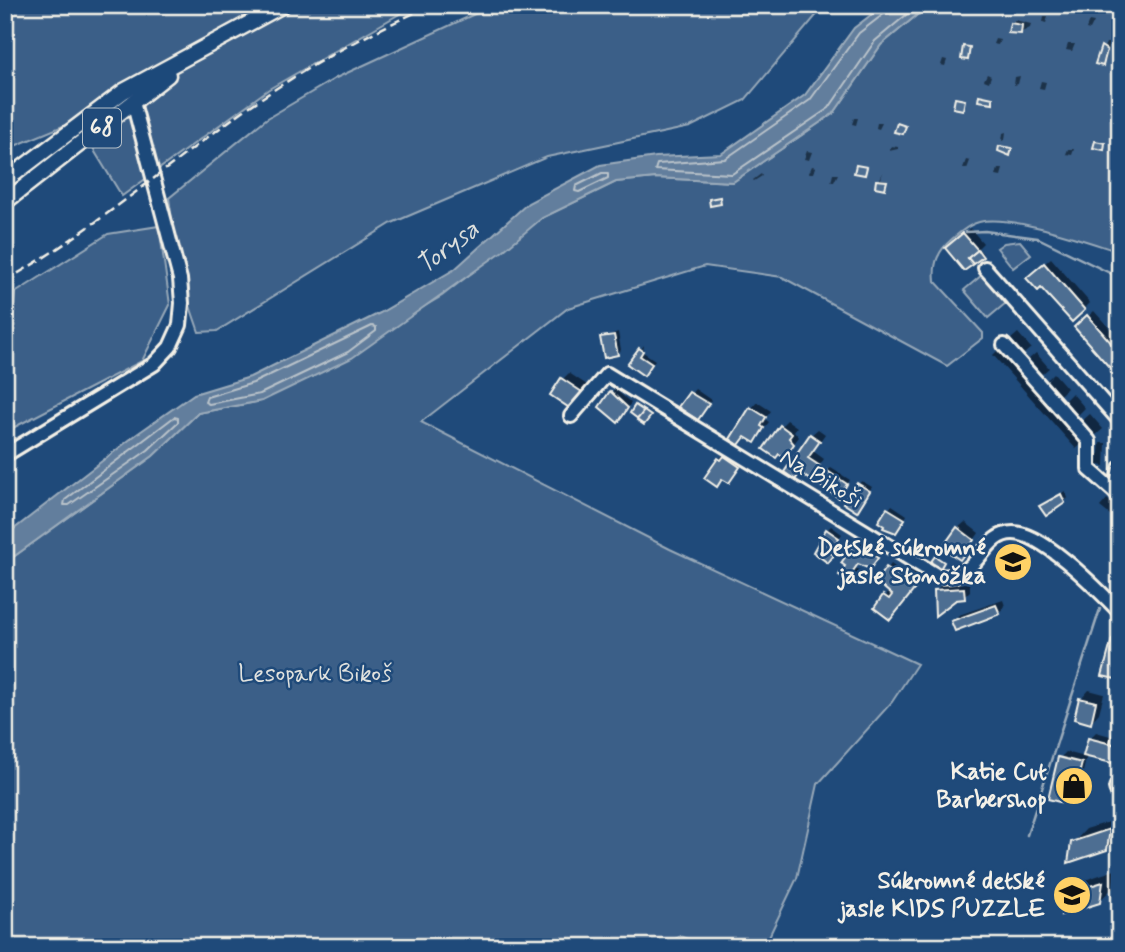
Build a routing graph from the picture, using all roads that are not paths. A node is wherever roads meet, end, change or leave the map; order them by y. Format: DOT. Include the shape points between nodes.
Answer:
graph roads {
  1 [pos="283,5"];
  2 [pos="197,53"];
  3 [pos="133,103"];
  4 [pos="9,176"];
  5 [pos="5,202"];
  6 [pos="985,268"];
  7 [pos="1004,345"];
  8 [pos="571,416"];
  9 [pos="1120,421"];
  10 [pos="5,455"];
  11 [pos="1120,468"];
  12 [pos="1117,495"];
  13 [pos="1120,612"];
  14 [pos="1120,779"];
  15 [pos="1120,797"];
  16 [pos="1120,939"];
  17 [pos="1119,947"];
  1 -- 2 [label="main road, 68"];
  2 -- 3 [label="main road, 68"];
  2 -- 4 [label="main road, 68" via="124,91"];
  3 -- 5 [label="main road, 68"];
  3 -- 10 [label="street" via="180,279 180,325 170,347 154,365"];
  6 -- 9 [label="street"];
  7 -- 12 [label="street" via="1089,441 1089,469"];
  8 -- 13 [label="street, Na Bikoši" via="607,374 938,576 953,578 966,572 997,539 1013,533 1027,536 1058,556"];
  11 -- 12 [label="street"];
  14 -- 15 [label="street" via="1116,788"];
  16 -- 17 [label="street"];
}
